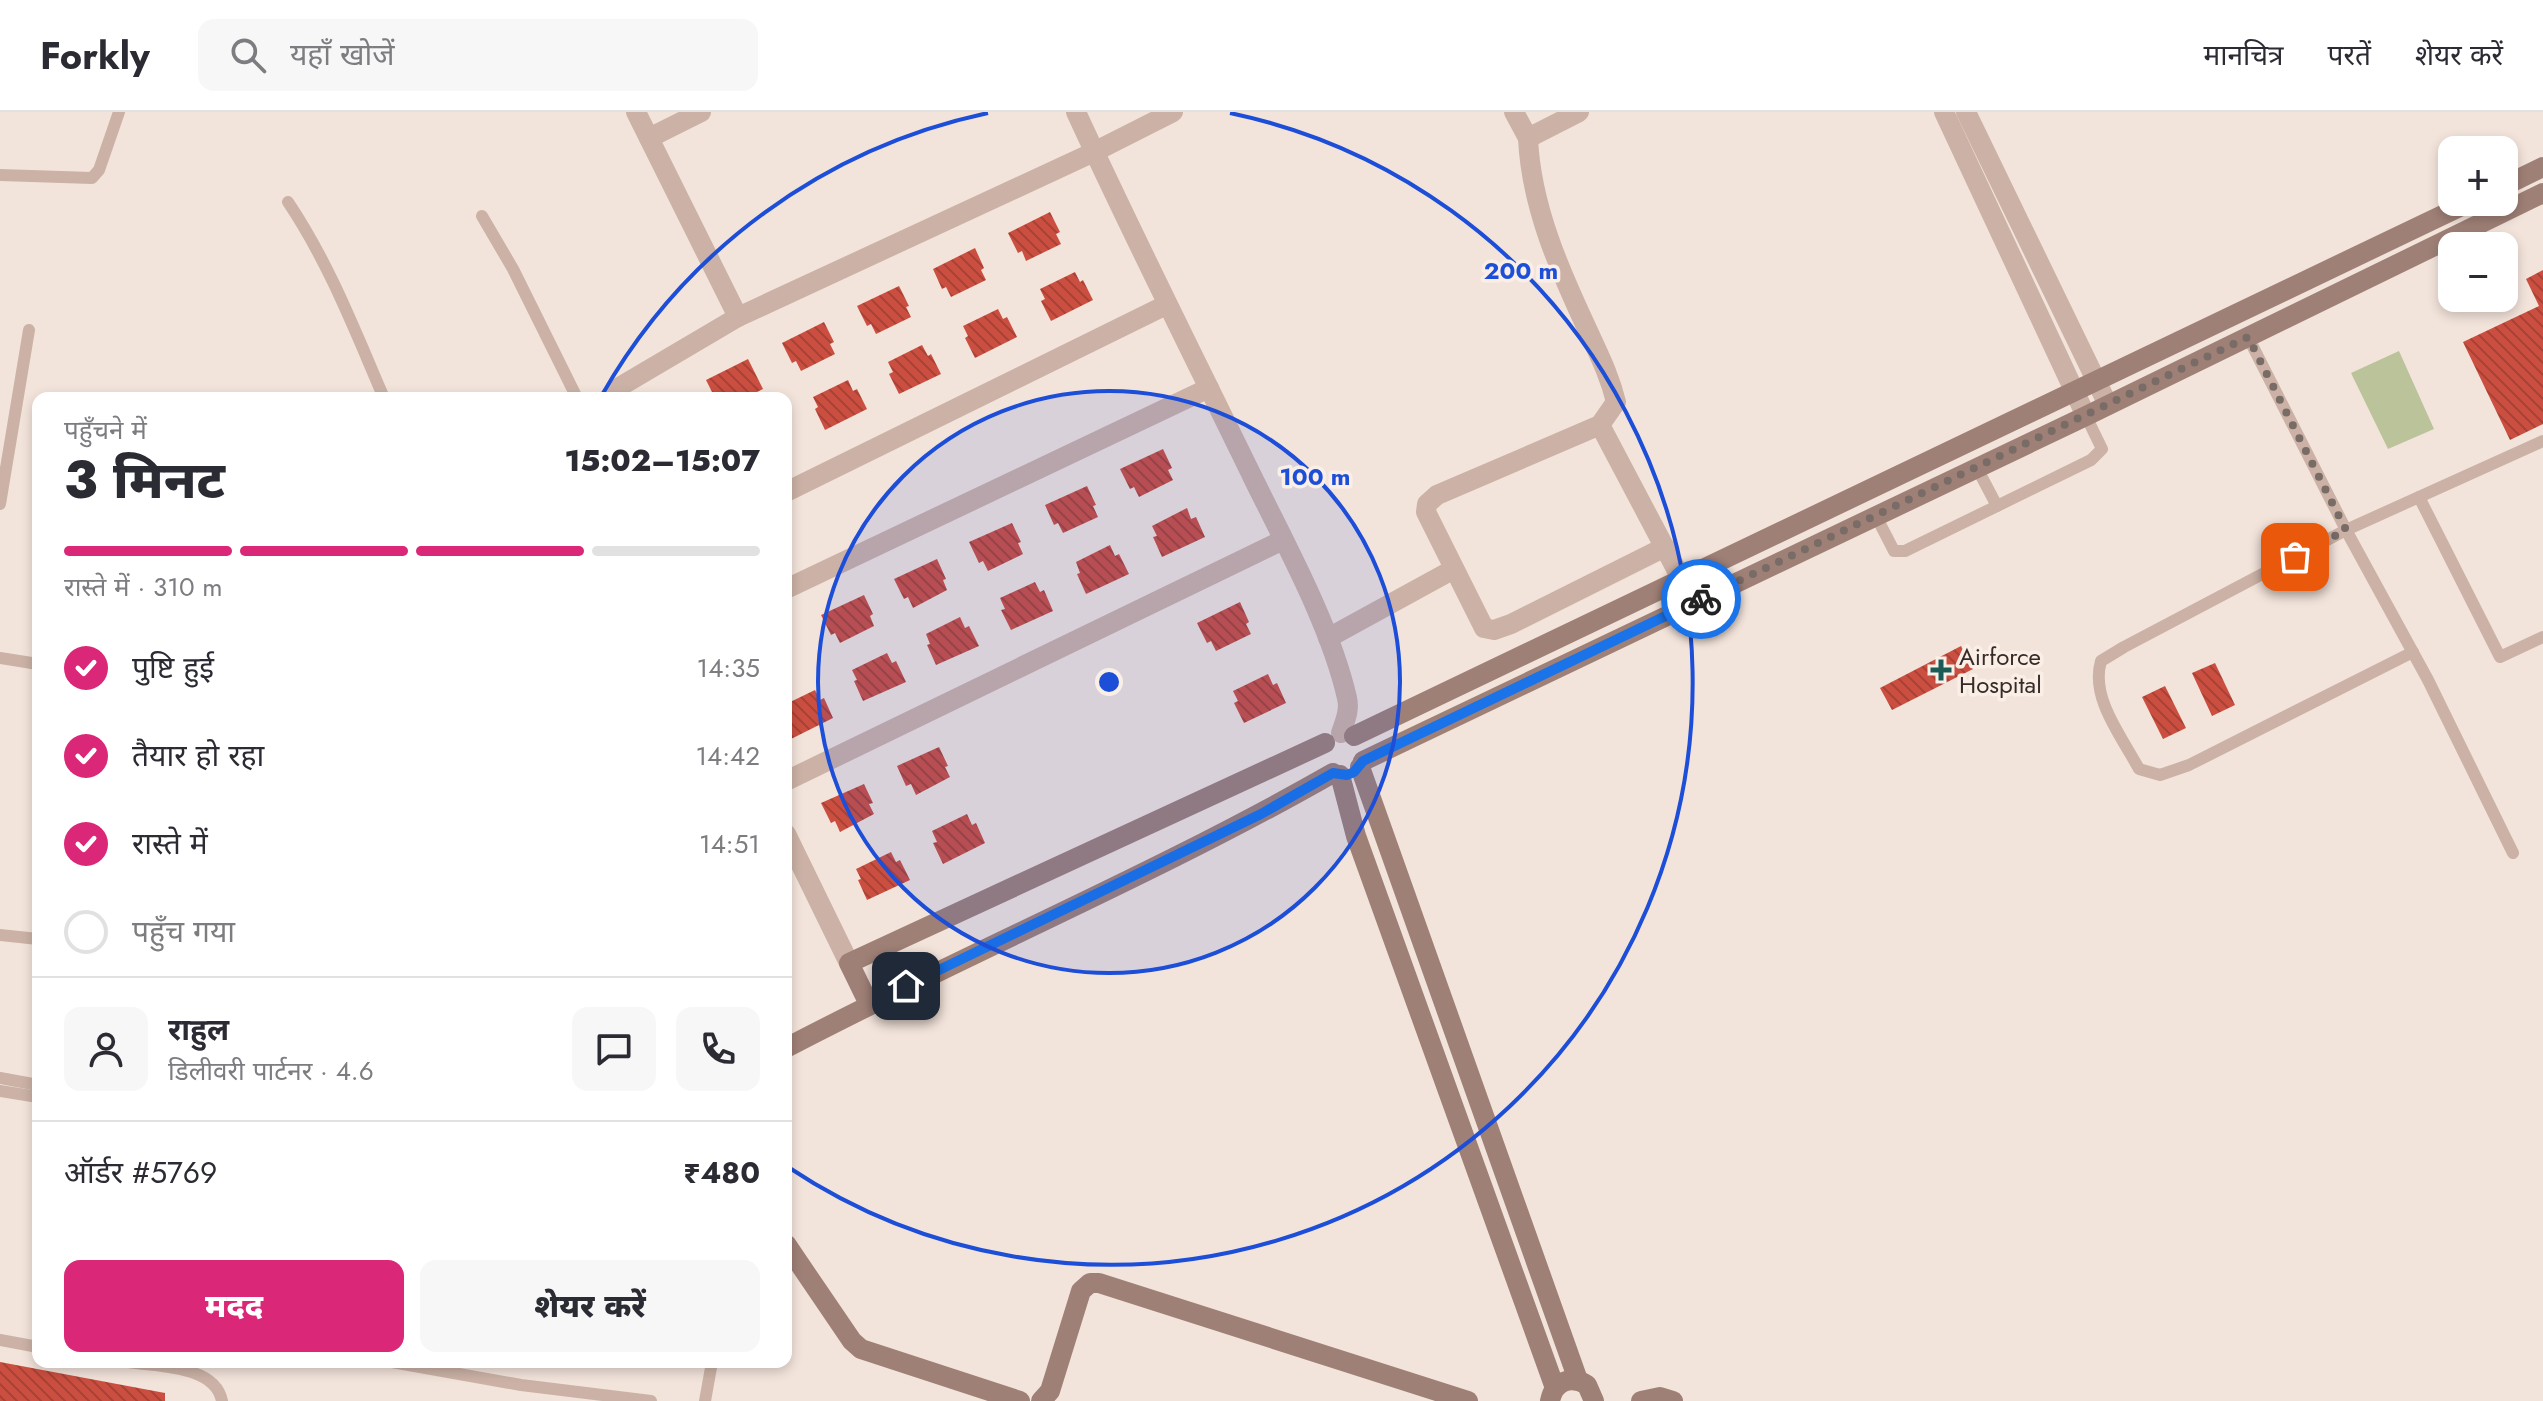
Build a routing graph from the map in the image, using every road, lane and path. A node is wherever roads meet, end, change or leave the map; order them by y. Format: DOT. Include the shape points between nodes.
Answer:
graph roads {
  1 [pos="119,112"];
  2 [pos="636,112"];
  3 [pos="701,112"];
  4 [pos="1076,112"];
  5 [pos="1173,112"];
  6 [pos="1514,112"];
  7 [pos="1579,112"];
  8 [pos="1944,112"];
  9 [pos="1966,112"];
  10 [pos="649,138"];
  11 [pos="1528,138"];
  12 [pos="1094,152"];
  13 [pos="2543,167"];
  14 [pos="0,175"];
  15 [pos="2518,179"];
  16 [pos="2543,193"];
  17 [pos="288,202"];
  18 [pos="482,216"];
  19 [pos="2441,216"];
  20 [pos="1166,305"];
  21 [pos="738,317"];
  22 [pos="29,330"];
  23 [pos="2248,337"];
  24 [pos="2096,380"];
  25 [pos="1209,388"];
  26 [pos="2074,391"];
  27 [pos="381,392"];
  28 [pos="574,392"];
  29 [pos="615,392"];
  30 [pos="2108,405"];
  31 [pos="2086,416"];
  32 [pos="1600,425"];
  33 [pos="2543,441"];
  34 [pos="1977,468"];
  35 [pos="792,489"];
  36 [pos="2419,497"];
  37 [pos="0,504"];
  38 [pos="1997,506"];
  39 [pos="1876,516"];
  40 [pos="2346,530"];
  41 [pos="1283,540"];
  42 [pos="1665,547"];
  43 [pos="1454,569"];
  44 [pos="1682,578"];
  45 [pos="792,586"];
  46 [pos="1694,603"];
  47 [pos="2543,637"];
  48 [pos="1328,638"];
  49 [pos="2413,652"];
  50 [pos="0,658"];
  51 [pos="32,663"];
  52 [pos="1340,737"];
  53 [pos="1361,764"];
  54 [pos="1336,774"];
  55 [pos="792,778"];
  56 [pos="792,846"];
  57 [pos="2513,853"];
  58 [pos="0,935"];
  59 [pos="32,938"];
  60 [pos="849,963"];
  61 [pos="869,1004"];
  62 [pos="792,1045"];
  63 [pos="0,1078"];
  64 [pos="32,1084"];
  65 [pos="0,1091"];
  66 [pos="32,1096"];
  67 [pos="792,1253"];
  68 [pos="0,1340"];
  69 [pos="32,1346"];
  70 [pos="162,1368"];
  71 [pos="426,1368"];
  72 [pos="711,1368"];
  73 [pos="1578,1380"];
  74 [pos="1553,1394"];
  75 [pos="222,1401"];
  76 [pos="651,1401"];
  77 [pos="705,1401"];
  78 [pos="1020,1401"];
  79 [pos="1041,1401"];
  80 [pos="1468,1401"];
  81 [pos="1594,1401"];
  82 [pos="1641,1401"];
  83 [pos="1673,1401"];
  1 -- 14 [label="lane" via="92,178"];
  2 -- 10 [label="street"];
  3 -- 10 [label="street"];
  4 -- 12 [label="street"];
  5 -- 12 [label="street"];
  6 -- 11 [label="street"];
  7 -- 11 [label="street"];
  8 -- 26 [label="street"];
  9 -- 24 [label="street"];
  10 -- 21 [label="street"];
  11 -- 32 [label="street" via="1529,172 1539,212 1609,374 1616,402"];
  12 -- 20 [label="street"];
  12 -- 21 [label="street"];
  13 -- 15 [label="street"];
  16 -- 23 [label="street"];
  17 -- 27 [label="lane" via="330,273"];
  18 -- 28 [label="lane"];
  19 -- 24 [label="street"];
  20 -- 25 [label="street"];
  20 -- 35 [label="street"];
  21 -- 29 [label="street"];
  22 -- 37 [label="lane"];
  23 -- 30 [label="street"];
  23 -- 40 [label="lane"];
  24 -- 26 [label="street"];
  24 -- 30 [label="street"];
  25 -- 41 [label="street"];
  25 -- 45 [label="street"];
  26 -- 31 [label="street"];
  26 -- 44 [label="street"];
  30 -- 31 [label="street"];
  31 -- 34 [label="street"];
  31 -- 38 [label="lane" via="2102,449 2091,460"];
  32 -- 42 [label="street"];
  32 -- 43 [label="street" via="1437,495 1427,504"];
  33 -- 36 [label="lane"];
  34 -- 38 [label="lane"];
  34 -- 39 [label="street"];
  36 -- 40 [label="lane"];
  36 -- 47 [label="lane" via="2500,657"];
  38 -- 39 [label="lane" via="1905,551 1894,551"];
  39 -- 46 [label="street"];
  40 -- 49 [label="lane"];
  40 -- 49 [label="lane" via="2101,661 2096,677 2101,698 2139,769 2160,775 2189,765"];
  41 -- 48 [label="street"];
  41 -- 55 [label="street"];
  42 -- 43 [label="street" via="1494,630 1484,628"];
  42 -- 44 [label="street"];
  43 -- 48 [label="street"];
  44 -- 46 [label="street"];
  44 -- 52 [label="street" via="1398,717"];
  46 -- 53 [label="street"];
  48 -- 52 [label="street" via="1347,699"];
  49 -- 57 [label="lane"];
  50 -- 51 [label="lane"];
  52 -- 53 [label="street" via="1363,747"];
  52 -- 54 [label="street" via="1322,755"];
  52 -- 60 [label="street"];
  53 -- 54 [label="street" via="1347,775"];
  53 -- 73 [label="street"];
  54 -- 61 [label="street"];
  54 -- 74 [label="street"];
  56 -- 60 [label="street"];
  58 -- 59 [label="lane"];
  60 -- 61 [label="street"];
  61 -- 62 [label="street"];
  63 -- 64 [label="lane"];
  65 -- 66 [label="lane"];
  67 -- 78 [label="street" via="861,1349"];
  68 -- 69 [label="lane"];
  70 -- 75 [label="lane" via="211,1381"];
  71 -- 76 [label="lane"];
  72 -- 77 [label="lane"];
  73 -- 74 [label="street" via="1567,1380"];
  73 -- 81 [label="street" via="1587,1385"];
  79 -- 80 [label="street" via="1050,1391 1081,1291 1090,1283"];
  82 -- 83 [label="street"];
}
